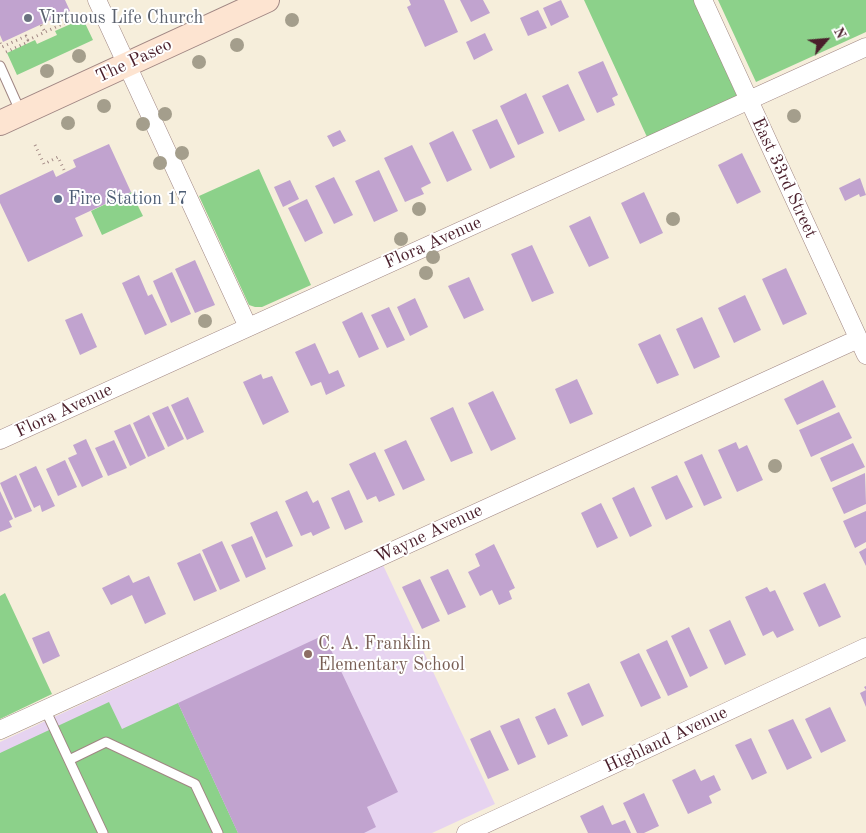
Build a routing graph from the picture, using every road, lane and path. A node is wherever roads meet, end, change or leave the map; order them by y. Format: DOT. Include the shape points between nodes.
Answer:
graph roads {
  1 [pos="97,0"];
  2 [pos="267,0"];
  3 [pos="703,0"];
  4 [pos="84,14"];
  5 [pos="41,24"];
  6 [pos="44,32"];
  7 [pos="28,40"];
  8 [pos="0,43"];
  9 [pos="866,47"];
  10 [pos="6,52"];
  11 [pos="127,64"];
  12 [pos="0,66"];
  13 [pos="749,100"];
  14 [pos="21,113"];
  15 [pos="0,123"];
  16 [pos="35,144"];
  17 [pos="65,172"];
  18 [pos="248,327"];
  19 [pos="863,348"];
  20 [pos="0,440"];
  21 [pos="866,647"];
  22 [pos="45,709"];
  23 [pos="0,730"];
  24 [pos="69,760"];
  25 [pos="103,833"];
  26 [pos="218,833"];
  27 [pos="466,833"];
  1 -- 11 [label="street"];
  2 -- 11 [label="main road, The Paseo"];
  3 -- 13 [label="street, East 33rd Street"];
  4 -- 6 [label="path"];
  5 -- 6 [label="path"];
  6 -- 7 [label="path"];
  7 -- 8 [label="path" via="26,36 2,47"];
  7 -- 10 [label="path"];
  9 -- 13 [label="street, Flora Avenue"];
  11 -- 14 [label="main road, The Paseo"];
  11 -- 18 [label="street"];
  12 -- 14 [label="lane"];
  13 -- 18 [label="street, Flora Avenue"];
  13 -- 19 [label="street, East 33rd Street"];
  14 -- 15 [label="main road, The Paseo"];
  16 -- 17 [label="path" via="44,164 58,157"];
  18 -- 20 [label="street, Flora Avenue"];
  19 -- 22 [label="street, Wayne Avenue"];
  21 -- 27 [label="street, Highland Avenue"];
  22 -- 23 [label="street, Wayne Avenue"];
  22 -- 24 [label="lane"];
  24 -- 25 [label="lane"];
  24 -- 26 [label="lane" via="106,742 195,784"];
}
